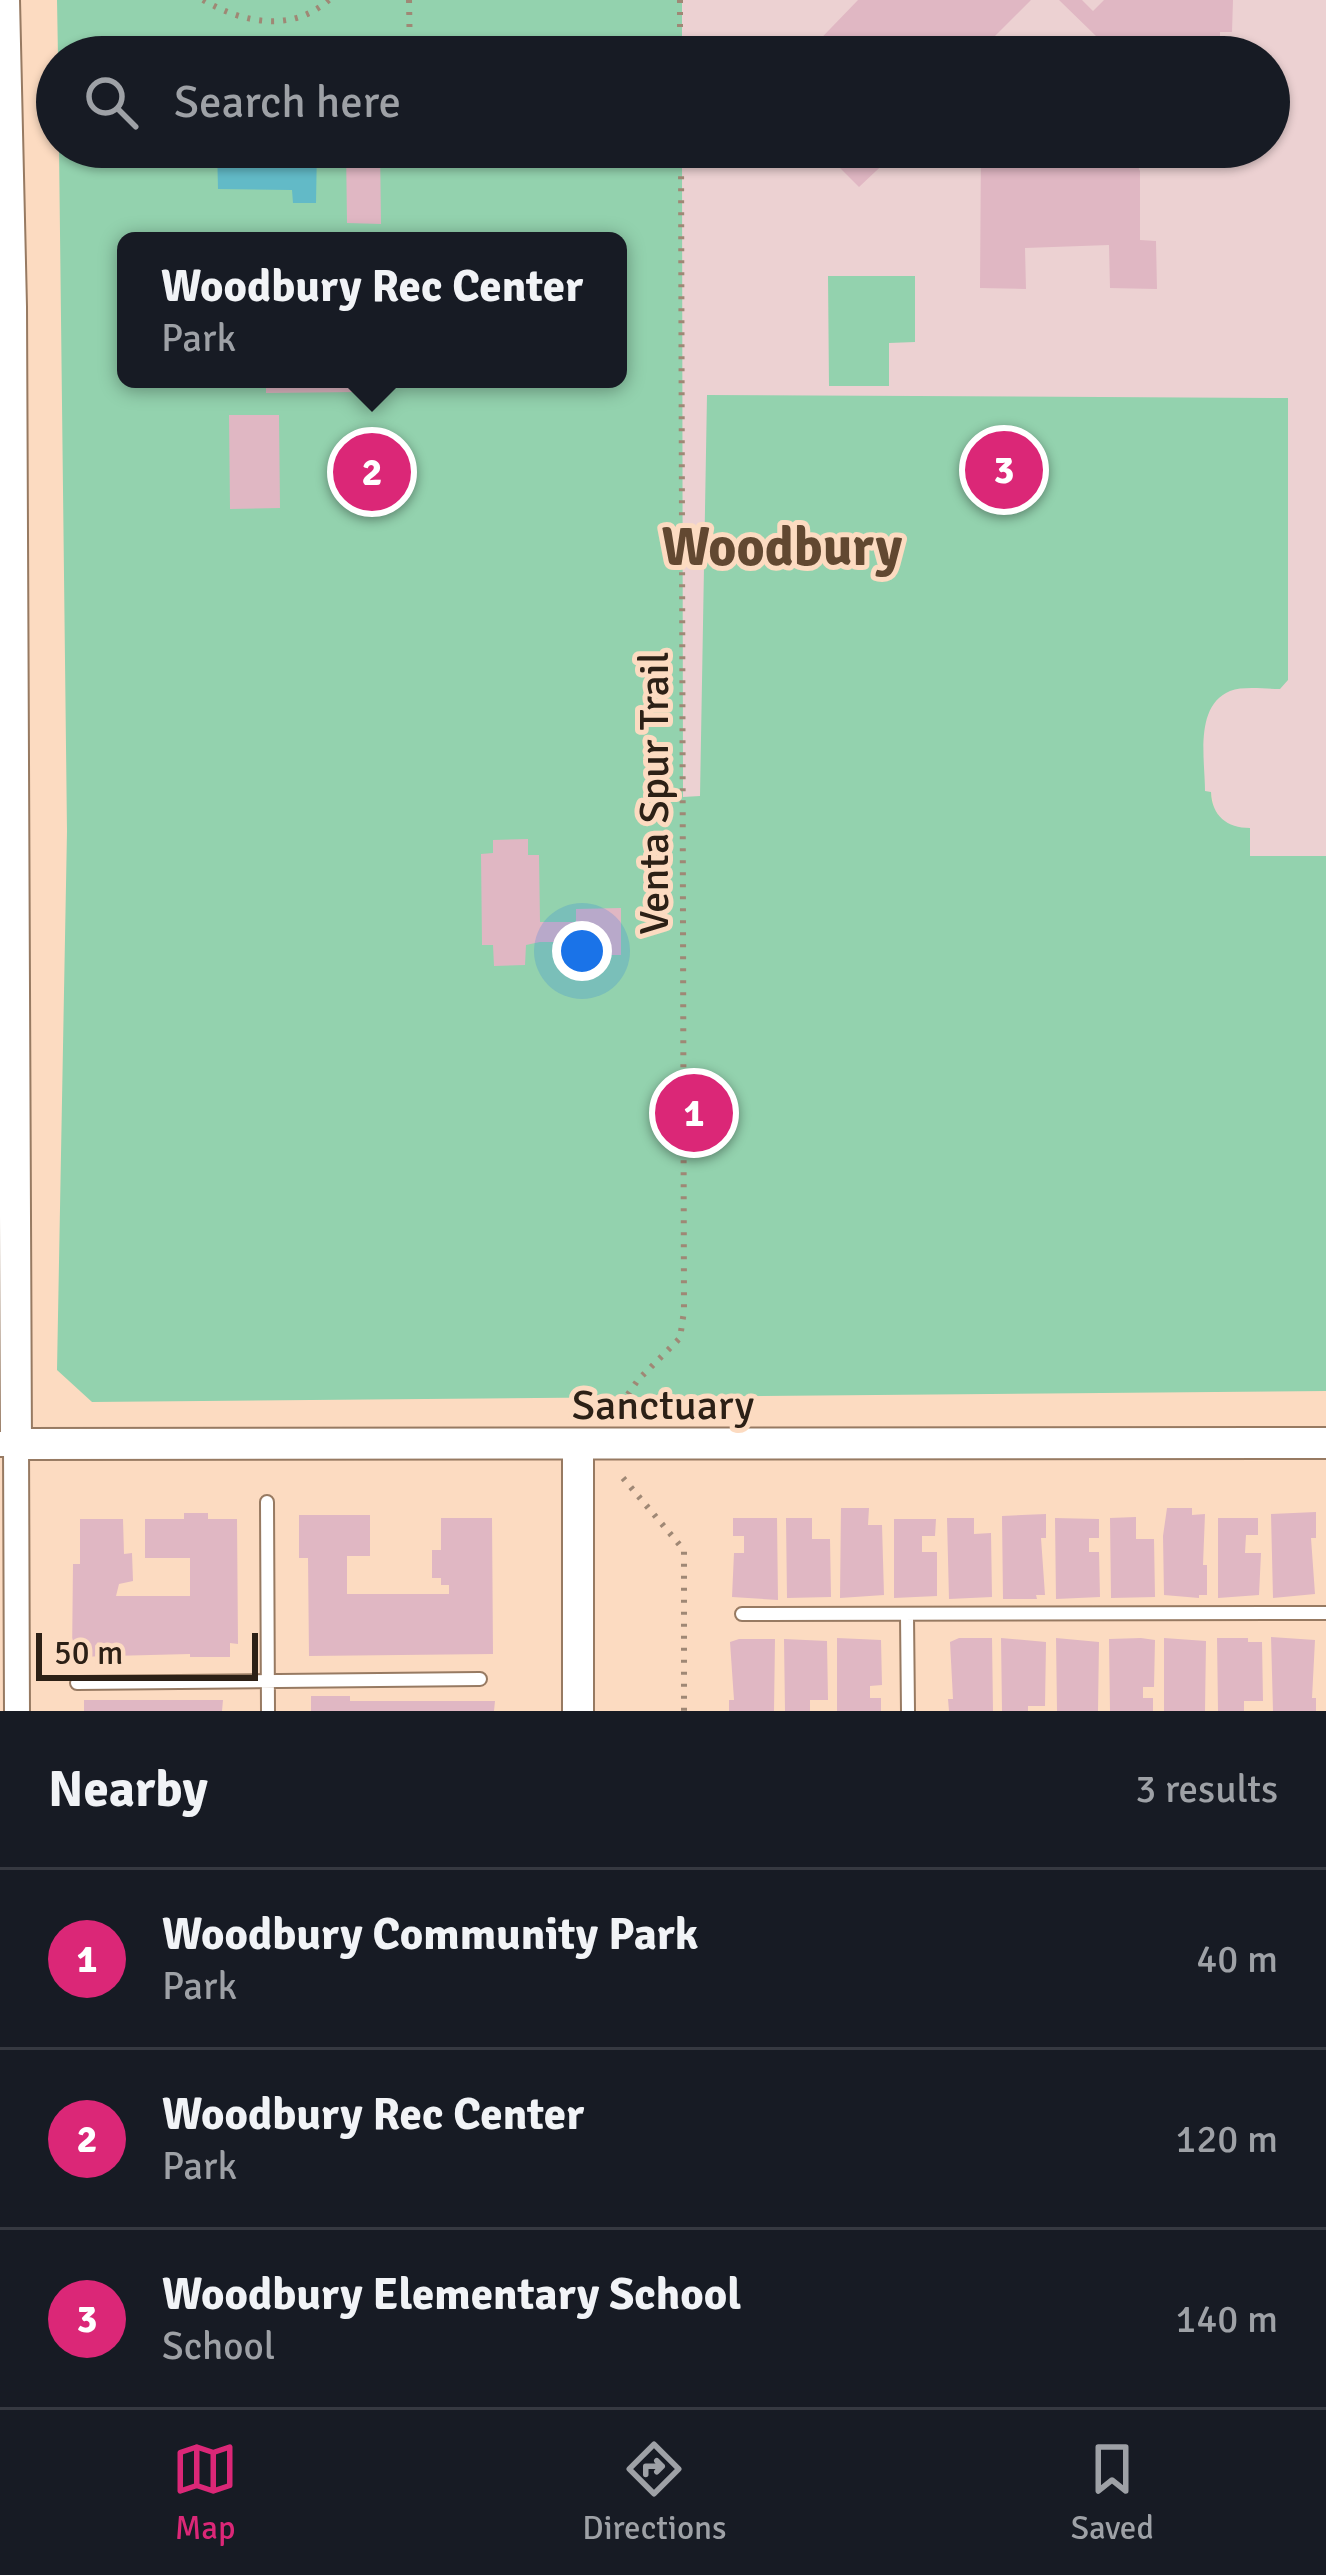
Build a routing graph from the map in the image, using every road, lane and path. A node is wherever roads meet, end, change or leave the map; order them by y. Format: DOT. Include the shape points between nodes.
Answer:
graph roads {
  1 [pos="4,0"];
  2 [pos="203,0"];
  3 [pos="328,0"];
  4 [pos="409,0"];
  5 [pos="680,0"];
  6 [pos="410,36"];
  7 [pos="680,36"];
  8 [pos="681,168"];
  9 [pos="6,307"];
  10 [pos="614,1414"];
  11 [pos="1326,1443"];
  12 [pos="8,1444"];
  13 [pos="578,1446"];
  14 [pos="622,1478"];
  15 [pos="268,1502"];
  16 [pos="1326,1613"];
  17 [pos="742,1614"];
  18 [pos="907,1616"];
  19 [pos="480,1679"];
  20 [pos="268,1681"];
  21 [pos="77,1683"];
  22 [pos="17,1711"];
  23 [pos="268,1711"];
  24 [pos="578,1711"];
  25 [pos="685,1711"];
  26 [pos="908,1711"];
  1 -- 9 [label="street"];
  2 -- 3 [label="path" via="275,22 298,19"];
  4 -- 6 [label="path"];
  5 -- 7 [label="path"];
  8 -- 10 [label="path, Venta Spur Trail" via="684,1311 680,1338"];
  9 -- 12 [label="street"];
  11 -- 13 [label="street, Sanctuary"];
  12 -- 13 [label="street, Sanctuary"];
  12 -- 22 [label="street"];
  13 -- 24 [label="street"];
  14 -- 25 [label="path" via="684,1550"];
  15 -- 20 [label="lane"];
  16 -- 18 [label="lane"];
  17 -- 18 [label="lane"];
  18 -- 26 [label="lane"];
  19 -- 20 [label="lane"];
  20 -- 21 [label="lane"];
  20 -- 23 [label="lane"];
}
